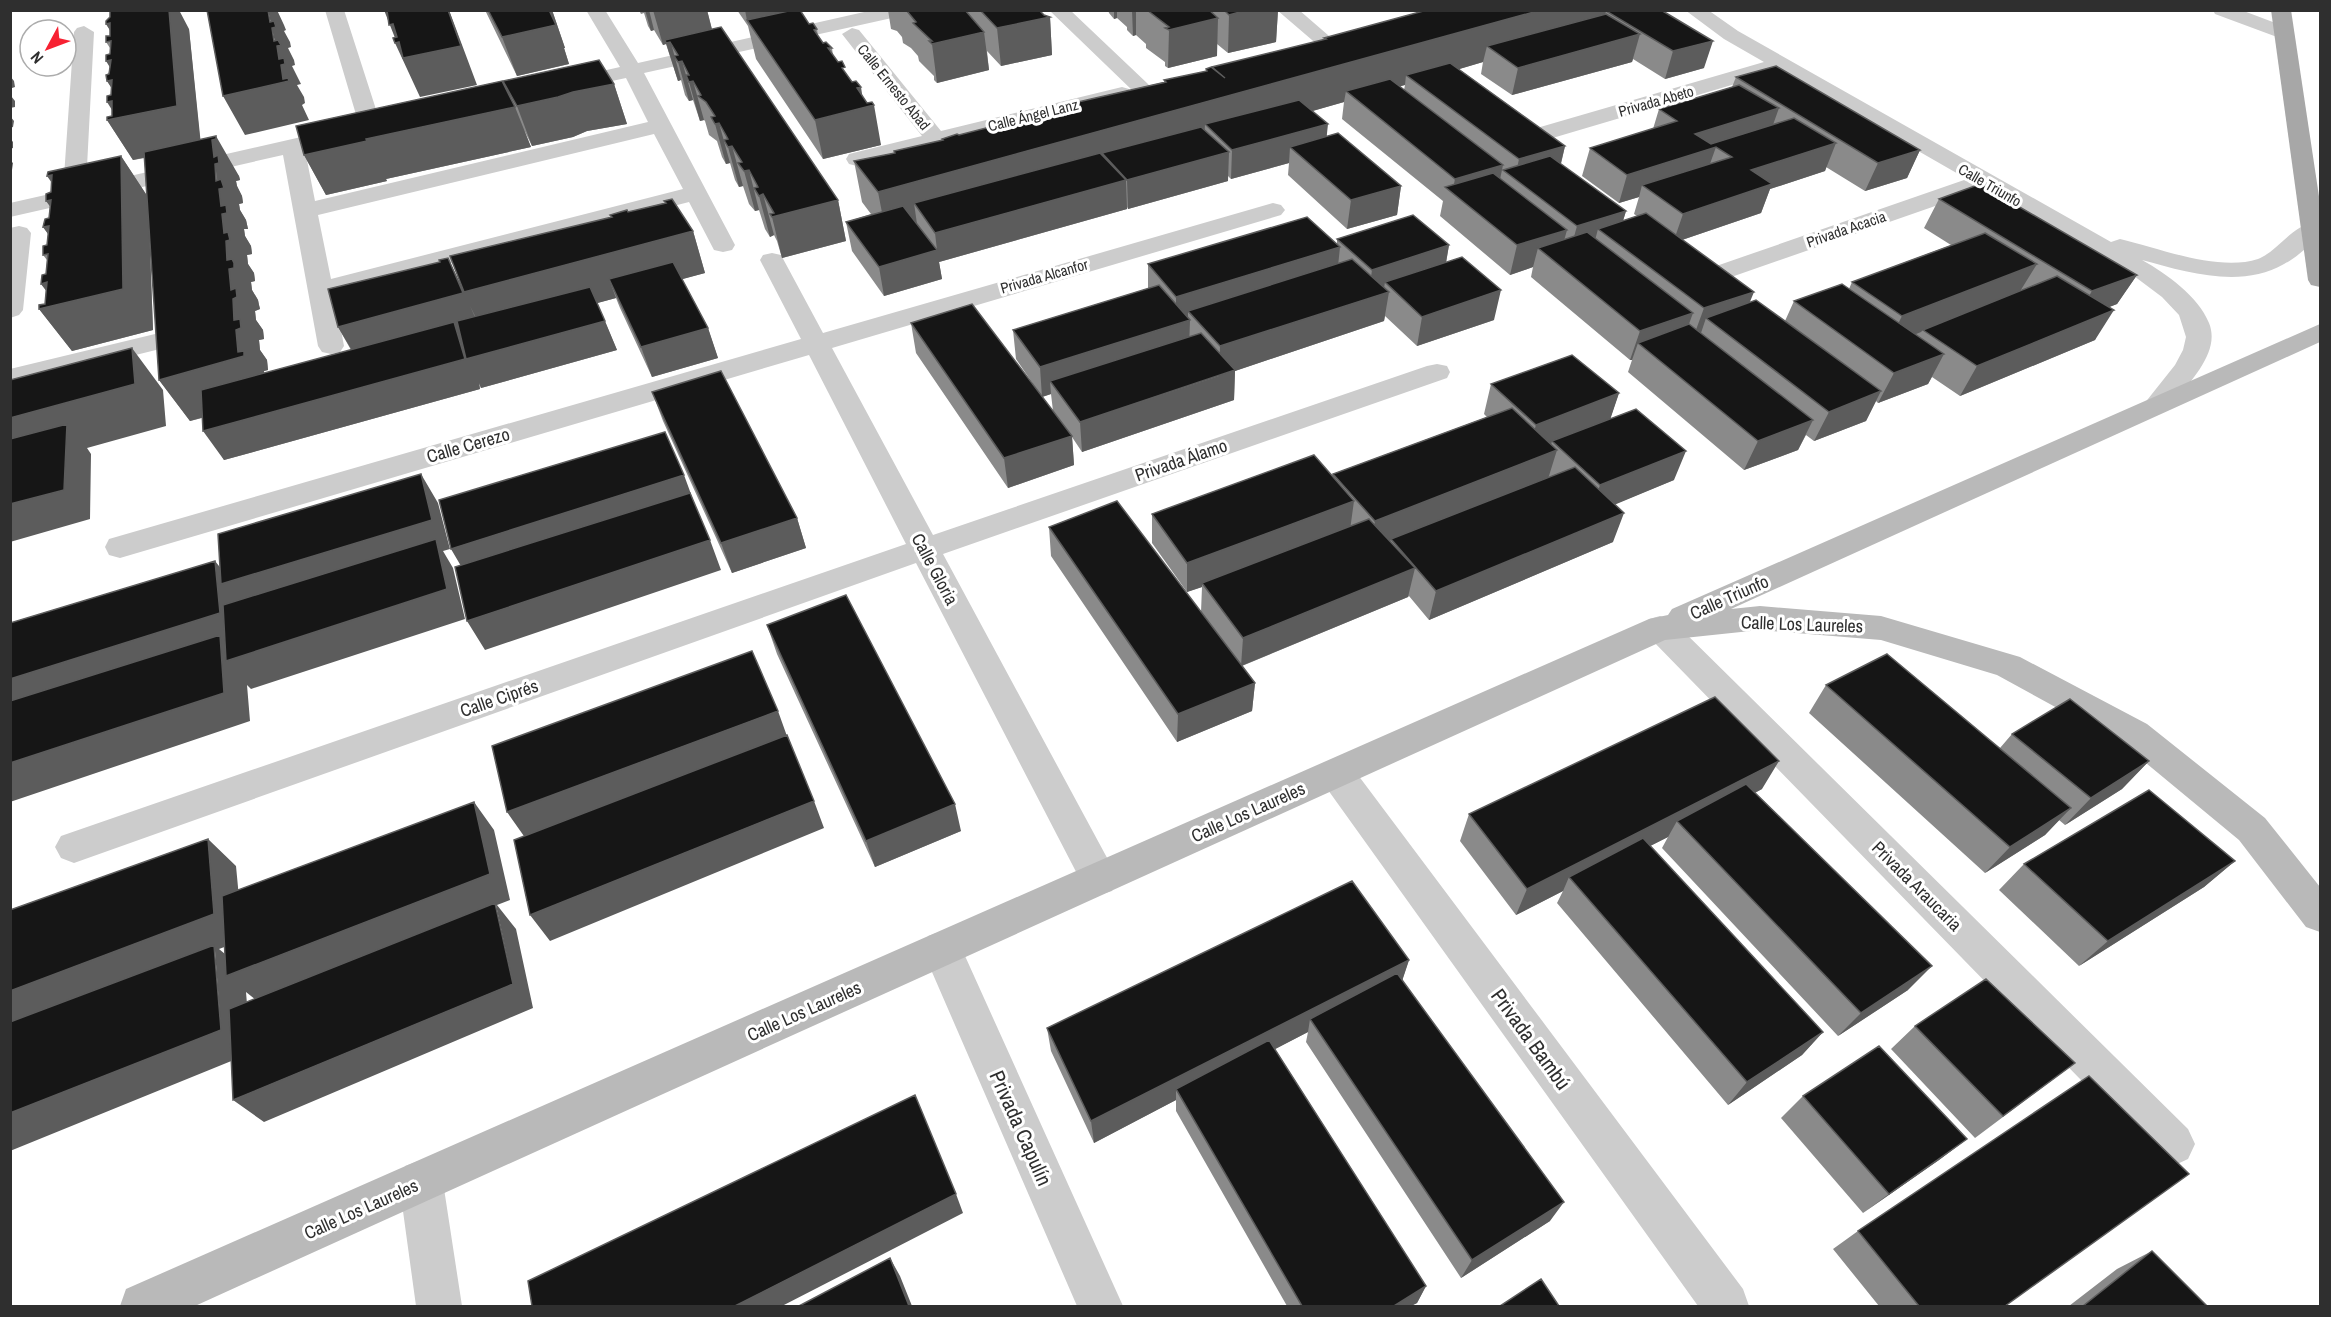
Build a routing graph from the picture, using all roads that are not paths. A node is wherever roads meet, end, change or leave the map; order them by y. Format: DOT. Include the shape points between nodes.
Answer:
graph roads {
  1 [pos="333,10"];
  2 [pos="595,10"];
  3 [pos="901,10"];
  4 [pos="1058,10"];
  5 [pos="1286,10"];
  6 [pos="1694,10"];
  7 [pos="2222,10"];
  8 [pos="2281,10"];
  9 [pos="843,23"];
  10 [pos="84,33"];
  11 [pos="2284,33"];
  12 [pos="1349,36"];
  13 [pos="1326,42"];
  14 [pos="1303,48"];
  15 [pos="1781,64"];
  16 [pos="632,70"];
  17 [pos="1164,82"];
  18 [pos="1141,88"];
  19 [pos="542,90"];
  20 [pos="394,123"];
  21 [pos="660,126"];
  22 [pos="371,128"];
  23 [pos="1531,138"];
  24 [pos="936,139"];
  25 [pos="293,146"];
  26 [pos="857,159"];
  27 [pos="1984,181"];
  28 [pos="696,193"];
  29 [pos="75,196"];
  30 [pos="1273,210"];
  31 [pos="304,211"];
  32 [pos="15,222"];
  33 [pos="2313,230"];
  34 [pos="2077,235"];
  35 [pos="723,245"];
  36 [pos="772,260"];
  37 [pos="1708,277"];
  38 [pos="2320,280"];
  39 [pos="12,282"];
  40 [pos="320,289"];
  41 [pos="10,310"];
  42 [pos="2320,332"];
  43 [pos="155,342"];
  44 [pos="815,342"];
  45 [pos="331,346"];
  46 [pos="1437,372"];
  47 [pos="10,378"];
  48 [pos="2158,404"];
  49 [pos="120,547"];
  50 [pos="924,549"];
  51 [pos="1660,628"];
  52 [pos="1336,773"];
  53 [pos="74,847"];
  54 [pos="1099,879"];
  55 [pos="2320,915"];
  56 [pos="942,949"];
  57 [pos="2173,1144"];
  58 [pos="421,1182"];
  59 [pos="143,1306"];
  60 [pos="439,1306"];
  61 [pos="1100,1306"];
  62 [pos="1726,1306"];
  1 -- 22 [label="street"];
  2 -- 16 [label="street"];
  3 -- 9 [label="street"];
  4 -- 18 [label="street"];
  5 -- 13 [label="street"];
  6 -- 15 [label="street, Calle Triunfo"];
  7 -- 11 [label="street"];
  8 -- 11 [label="main road"];
  9 -- 16 [label="street"];
  9 -- 24 [label="street, Calle Ernesto Abad"];
  10 -- 29 [label="street"];
  11 -- 33 [label="main road"];
  12 -- 13 [label="street"];
  13 -- 14 [label="street"];
  15 -- 23 [label="street, Privada Abeto"];
  15 -- 27 [label="street, Calle Triunfo"];
  16 -- 19 [label="street"];
  16 -- 21 [label="street"];
  17 -- 18 [label="street, Calle Ángel Lanz"];
  18 -- 24 [label="street, Calle Ángel Lanz"];
  20 -- 22 [label="street"];
  21 -- 28 [label="street"];
  21 -- 31 [label="street"];
  22 -- 25 [label="street"];
  24 -- 26 [label="street, Calle Ángel Lanz"];
  25 -- 29 [label="street"];
  25 -- 31 [label="street"];
  27 -- 34 [label="street, Calle Triunfo"];
  27 -- 37 [label="street, Privada Acacia"];
  28 -- 35 [label="street"];
  28 -- 40 [label="street"];
  29 -- 32 [label="street"];
  30 -- 44 [label="street, Privada Alcanfor"];
  31 -- 40 [label="street"];
  32 -- 39 [label="street"];
  33 -- 34 [label="street" via="2283,255 2260,266 2222,268"];
  33 -- 38 [label="main road"];
  34 -- 48 [label="street, Calle Triunfo" via="2139,268 2169,290 2192,314 2199,333 2197,350"];
  36 -- 44 [label="street, Calle Gloria"];
  39 -- 41 [label="street"];
  40 -- 45 [label="street"];
  42 -- 48 [label="street, Calle Triunfo"];
  43 -- 47 [label="street"];
  44 -- 49 [label="street, Calle Cerezo"];
  44 -- 50 [label="street, Calle Gloria"];
  46 -- 50 [label="street, Privada Álamo"];
  48 -- 51 [label="street, Calle Triunfo"];
  50 -- 53 [label="street, Calle Ciprés"];
  50 -- 54 [label="street, Calle Gloria"];
  51 -- 52 [label="street, Calle Los Laureles"];
  51 -- 55 [label="street, Calle Los Laureles" via="1760,618 1881,628 2008,666 2134,734 2252,829"];
  51 -- 57 [label="street, Privada Araucaria"];
  52 -- 54 [label="street, Calle Los Laureles"];
  52 -- 62 [label="street, Privada Bambú"];
  54 -- 56 [label="street, Calle Los Laureles"];
  56 -- 58 [label="street, Calle Los Laureles"];
  56 -- 61 [label="street, Privada Capulín"];
  58 -- 59 [label="street, Calle Los Laureles"];
  58 -- 60 [label="street"];
}
